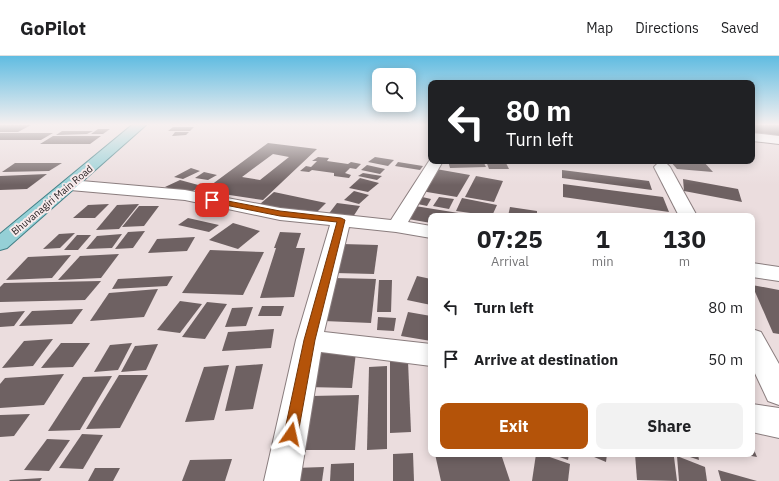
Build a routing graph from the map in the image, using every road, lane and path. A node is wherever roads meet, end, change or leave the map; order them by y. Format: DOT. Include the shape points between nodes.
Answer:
graph roads {
  1 [pos="103,145"];
  2 [pos="117,145"];
  3 [pos="434,164"];
  4 [pos="662,167"];
  5 [pos="70,185"];
  6 [pos="686,213"];
  7 [pos="341,220"];
  8 [pos="396,226"];
  9 [pos="0,228"];
  10 [pos="428,231"];
  11 [pos="0,244"];
  12 [pos="755,270"];
  13 [pos="779,274"];
  14 [pos="309,340"];
  15 [pos="755,345"];
  16 [pos="428,355"];
  17 [pos="779,392"];
  18 [pos="755,419"];
  19 [pos="779,423"];
  20 [pos="282,481"];
  1 -- 9 [label="main road, Bhuvanagiri Main Road"];
  2 -- 5 [label="main road, Bhuvanagiri Main Road"];
  3 -- 8 [label="street"];
  4 -- 6 [label="street"];
  5 -- 7 [label="street" via="185,195 280,214"];
  5 -- 11 [label="main road, Bhuvanagiri Main Road"];
  7 -- 8 [label="street"];
  7 -- 14 [label="street"];
  8 -- 10 [label="street"];
  12 -- 13 [label="street"];
  14 -- 16 [label="street"];
  14 -- 20 [label="street"];
  15 -- 17 [label="street"];
  18 -- 19 [label="street"];
}
